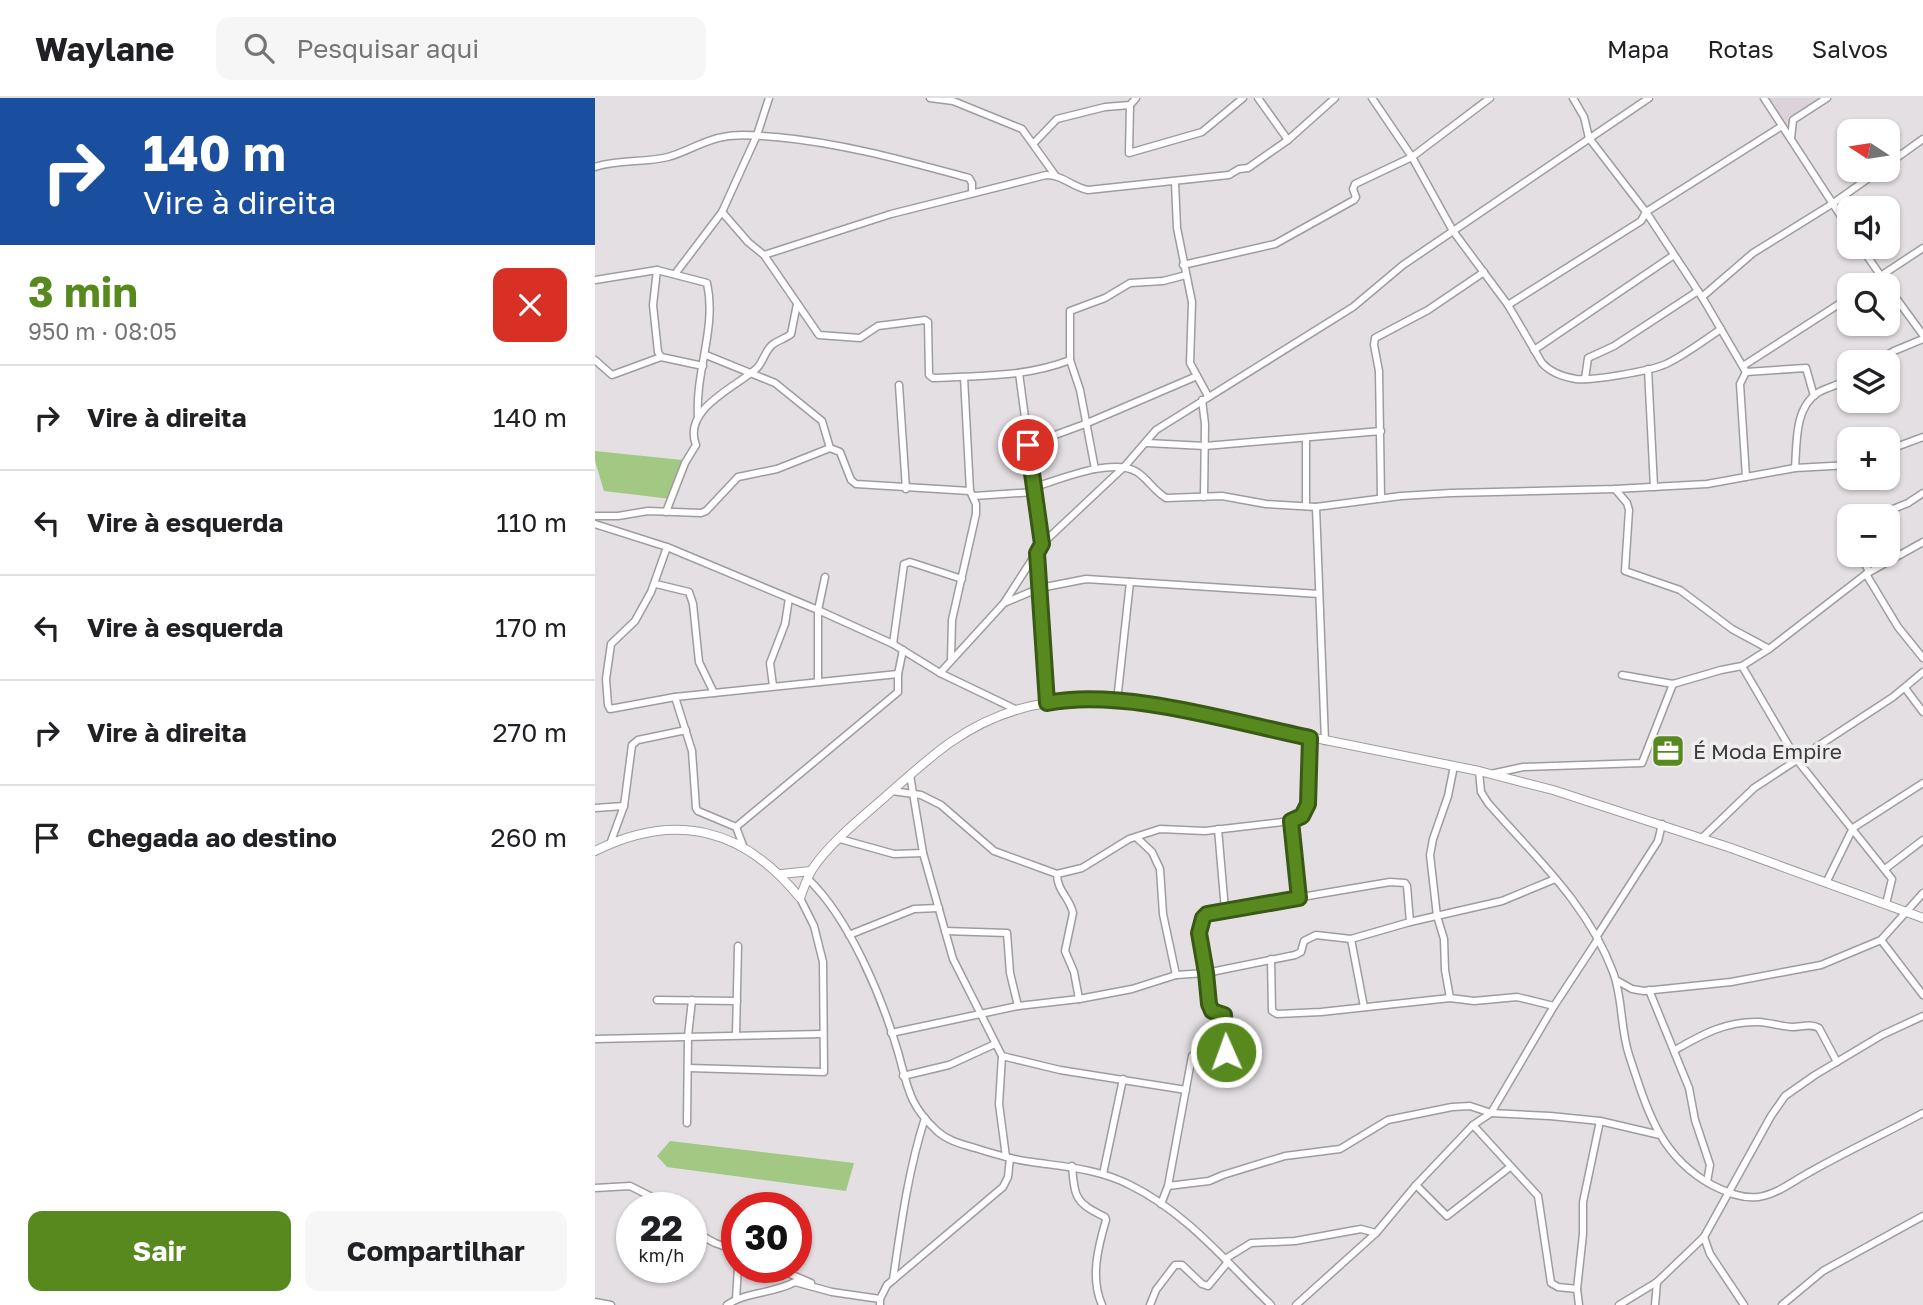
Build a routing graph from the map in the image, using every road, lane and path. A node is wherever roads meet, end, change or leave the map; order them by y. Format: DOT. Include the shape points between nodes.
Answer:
graph roads {
  1 [pos="769,98"];
  2 [pos="930,98"];
  3 [pos="1136,98"];
  4 [pos="1243,98"];
  5 [pos="1258,98"];
  6 [pos="1335,98"];
  7 [pos="1372,98"];
  8 [pos="1490,98"];
  9 [pos="1573,98"];
  10 [pos="1649,98"];
  11 [pos="1764,98"];
  12 [pos="1828,98"];
  13 [pos="954,99"];
  14 [pos="1131,106"];
  15 [pos="1782,126"];
  16 [pos="757,135"];
  17 [pos="1589,138"];
  18 [pos="1923,139"];
  19 [pos="1288,140"];
  20 [pos="1790,141"];
  21 [pos="1034,143"];
  22 [pos="1901,155"];
  23 [pos="1412,157"];
  24 [pos="595,167"];
  25 [pos="1055,175"];
  26 [pos="1175,182"];
  27 [pos="1863,182"];
  28 [pos="972,193"];
  29 [pos="1832,204"];
  30 [pos="1837,211"];
  31 [pos="722,212"];
  32 [pos="1646,212"];
  33 [pos="1453,231"];
  34 [pos="1923,248"];
  35 [pos="764,255"];
  36 [pos="1674,255"];
  37 [pos="1183,265"];
  38 [pos="657,270"];
  39 [pos="1484,272"];
  40 [pos="1886,273"];
  41 [pos="675,274"];
  42 [pos="1186,275"];
  43 [pos="595,280"];
  44 [pos="1700,294"];
  45 [pos="1900,303"];
  46 [pos="797,304"];
  47 [pos="1509,305"];
  48 [pos="1837,306"];
  49 [pos="1721,329"];
  50 [pos="1922,334"];
  51 [pos="1534,350"];
  52 [pos="1896,350"];
  53 [pos="706,355"];
  54 [pos="661,357"];
  55 [pos="595,360"];
  56 [pos="1070,360"];
  57 [pos="703,366"];
  58 [pos="1649,369"];
  59 [pos="1744,369"];
  60 [pos="751,372"];
  61 [pos="1019,373"];
  62 [pos="1197,376"];
  63 [pos="964,377"];
  64 [pos="1585,379"];
  65 [pos="899,385"];
  66 [pos="1837,385"];
  67 [pos="1814,396"];
  68 [pos="1205,398"];
  69 [pos="698,417"];
  70 [pos="1085,424"];
  71 [pos="1381,431"];
  72 [pos="1923,437"];
  73 [pos="1306,438"];
  74 [pos="1147,443"];
  75 [pos="1028,445"];
  76 [pos="1205,446"];
  77 [pos="1900,446"];
  78 [pos="830,448"];
  79 [pos="1125,466"];
  80 [pos="1837,466"];
  81 [pos="1795,468"];
  82 [pos="1095,469"];
  83 [pos="1746,477"];
  84 [pos="1654,487"];
  85 [pos="906,489"];
  86 [pos="1035,489"];
  87 [pos="1615,489"];
  88 [pos="1923,492"];
  89 [pos="972,494"];
  90 [pos="1204,497"];
  91 [pos="1381,498"];
  92 [pos="1306,506"];
  93 [pos="1316,506"];
  94 [pos="1900,506"];
  95 [pos="666,512"];
  96 [pos="595,516"];
  97 [pos="611,517"];
  98 [pos="595,524"];
  99 [pos="609,529"];
  100 [pos="1923,542"];
  101 [pos="1042,544"];
  102 [pos="667,547"];
  103 [pos="1037,553"];
  104 [pos="1865,567"];
  105 [pos="1867,573"];
  106 [pos="825,577"];
  107 [pos="961,579"];
  108 [pos="1130,582"];
  109 [pos="656,584"];
  110 [pos="1040,588"];
  111 [pos="1319,594"];
  112 [pos="789,598"];
  113 [pos="1004,604"];
  114 [pos="818,610"];
  115 [pos="893,644"];
  116 [pos="1769,649"];
  117 [pos="903,650"];
  118 [pos="1923,658"];
  119 [pos="951,660"];
  120 [pos="1742,666"];
  121 [pos="940,673"];
  122 [pos="1923,673"];
  123 [pos="898,674"];
  124 [pos="1622,675"];
  125 [pos="818,682"];
  126 [pos="1673,684"];
  127 [pos="773,686"];
  128 [pos="1905,688"];
  129 [pos="715,692"];
  130 [pos="675,697"];
  131 [pos="1117,701"];
  132 [pos="1047,703"];
  133 [pos="1015,709"];
  134 [pos="1923,712"];
  135 [pos="686,730"];
  136 [pos="1310,738"];
  137 [pos="1325,741"];
  138 [pos="1797,760"];
  139 [pos="1454,766"];
  140 [pos="1479,771"];
  141 [pos="1491,774"];
  142 [pos="910,775"];
  143 [pos="1923,783"];
  144 [pos="892,791"];
  145 [pos="912,795"];
  146 [pos="624,806"];
  147 [pos="595,808"];
  148 [pos="1291,821"];
  149 [pos="1662,824"];
  150 [pos="736,827"];
  151 [pos="1853,828"];
  152 [pos="1218,829"];
  153 [pos="1136,836"];
  154 [pos="1702,838"];
  155 [pos="841,839"];
  156 [pos="1923,840"];
  157 [pos="610,844"];
  158 [pos="744,848"];
  159 [pos="595,851"];
  160 [pos="923,853"];
  161 [pos="1885,869"];
  162 [pos="781,874"];
  163 [pos="1057,874"];
  164 [pos="809,875"];
  165 [pos="1555,879"];
  166 [pos="1826,883"];
  167 [pos="1923,893"];
  168 [pos="800,898"];
  169 [pos="1299,898"];
  170 [pos="1886,904"];
  171 [pos="939,908"];
  172 [pos="1225,910"];
  173 [pos="1906,911"];
  174 [pos="1437,916"];
  175 [pos="1923,918"];
  176 [pos="1410,922"];
  177 [pos="945,931"];
  178 [pos="849,935"];
  179 [pos="1597,938"];
  180 [pos="1351,939"];
  181 [pos="1881,940"];
  182 [pos="738,946"];
  183 [pos="1271,959"];
  184 [pos="1206,973"];
  185 [pos="1176,975"];
  186 [pos="1616,980"];
  187 [pos="1649,990"];
  188 [pos="1923,995"];
  189 [pos="1450,998"];
  190 [pos="1079,999"];
  191 [pos="657,1000"];
  192 [pos="692,1000"];
  193 [pos="737,1001"];
  194 [pos="1018,1006"];
  195 [pos="1554,1006"];
  196 [pos="1364,1007"];
  197 [pos="980,1014"];
  198 [pos="1923,1016"];
  199 [pos="891,1033"];
  200 [pos="824,1034"];
  201 [pos="736,1035"];
  202 [pos="688,1036"];
  203 [pos="595,1039"];
  204 [pos="995,1044"];
  205 [pos="1675,1049"];
  206 [pos="1002,1056"];
  207 [pos="1837,1062"];
  208 [pos="689,1068"];
  209 [pos="903,1076"];
  210 [pos="1122,1079"];
  211 [pos="1187,1090"];
  212 [pos="1923,1112"];
  213 [pos="1491,1113"];
  214 [pos="925,1118"];
  215 [pos="1600,1121"];
  216 [pos="687,1123"];
  217 [pos="1473,1125"];
  218 [pos="1660,1135"];
  219 [pos="1008,1158"];
  220 [pos="1072,1166"];
  221 [pos="1510,1167"];
  222 [pos="1103,1174"];
  223 [pos="1707,1182"];
  224 [pos="1416,1185"];
  225 [pos="1168,1186"];
  226 [pos="595,1188"];
  227 [pos="642,1192"];
  228 [pos="1730,1193"];
  229 [pos="1161,1204"];
  230 [pos="1923,1216"];
  231 [pos="1376,1233"];
  232 [pos="1704,1237"];
  233 [pos="1691,1251"];
  234 [pos="1710,1254"];
  235 [pos="1226,1260"];
  236 [pos="893,1280"];
  237 [pos="1657,1282"];
  238 [pos="738,1283"];
  239 [pos="811,1283"];
  240 [pos="1577,1289"];
  241 [pos="832,1292"];
  242 [pos="736,1299"];
  243 [pos="595,1302"];
  244 [pos="880,1302"];
  245 [pos="611,1305"];
  246 [pos="727,1305"];
  247 [pos="1102,1305"];
  248 [pos="1150,1305"];
  249 [pos="1271,1305"];
  250 [pos="1296,1305"];
  251 [pos="1579,1305"];
  252 [pos="1619,1305"];
  253 [pos="1655,1305"];
  254 [pos="1744,1305"];
  255 [pos="1781,1305"];
  1 -- 16 [label="street"];
  2 -- 13 [label="street"];
  3 -- 14 [label="street"];
  4 -- 14 [label="street" via="1202,132 1129,153"];
  5 -- 19 [label="street"];
  6 -- 19 [label="street"];
  7 -- 23 [label="street"];
  8 -- 23 [label="street"];
  9 -- 17 [label="street"];
  10 -- 17 [label="street"];
  11 -- 15 [label="street"];
  12 -- 20 [label="street" via="1793,120"];
  13 -- 21 [label="street" via="1022,129"];
  14 -- 21 [label="street" via="1105,107 1057,119"];
  15 -- 20 [label="street"];
  15 -- 32 [label="street"];
  16 -- 24 [label="street" via="726,136 669,157"];
  16 -- 28 [label="street" via="830,144 934,168 969,178"];
  16 -- 31 [label="street"];
  17 -- 32 [label="street"];
  17 -- 33 [label="street"];
  18 -- 22 [label="street"];
  19 -- 26 [label="street" via="1248,168"];
  20 -- 29 [label="street"];
  21 -- 25 [label="street"];
  23 -- 33 [label="street"];
  23 -- 37 [label="street" via="1355,184 1355,200 1282,242"];
  25 -- 26 [label="street" via="1088,190"];
  25 -- 28 [label="street"];
  26 -- 37 [label="street"];
  27 -- 29 [label="street"];
  28 -- 35 [label="street"];
  29 -- 30 [label="street"];
  29 -- 44 [label="street" via="1753,253"];
  31 -- 35 [label="street"];
  31 -- 41 [label="street"];
  32 -- 36 [label="street"];
  32 -- 47 [label="street" via="1641,221"];
  33 -- 39 [label="street"];
  33 -- 68 [label="street" via="1353,307"];
  34 -- 40 [label="street"];
  35 -- 46 [label="street"];
  36 -- 44 [label="street"];
  36 -- 51 [label="street"];
  37 -- 42 [label="street"];
  38 -- 41 [label="street"];
  38 -- 43 [label="street"];
  38 -- 54 [label="street" via="653,305"];
  39 -- 47 [label="street"];
  39 -- 71 [label="street" via="1428,310 1375,338"];
  41 -- 53 [label="street" via="708,286 711,312"];
  42 -- 56 [label="street" via="1130,283 1105,298 1073,308 1069,314"];
  42 -- 62 [label="street" via="1192,302 1190,363"];
  44 -- 49 [label="street"];
  44 -- 64 [label="street" via="1588,358"];
  45 -- 50 [label="street"];
  46 -- 60 [label="street" via="791,334 773,344"];
  46 -- 63 [label="street" via="823,337 860,338 878,326 926,320 930,377"];
  47 -- 51 [label="street"];
  48 -- 59 [label="street"];
  49 -- 58 [label="street" via="1669,362"];
  49 -- 59 [label="street"];
  50 -- 52 [label="street"];
  51 -- 64 [label="street" via="1547,368 1562,376"];
  53 -- 57 [label="street"];
  53 -- 60 [label="street"];
  54 -- 55 [label="street" via="617,375"];
  54 -- 57 [label="street"];
  56 -- 61 [label="street"];
  56 -- 70 [label="street"];
  57 -- 69 [label="street"];
  58 -- 64 [label="street"];
  58 -- 84 [label="street"];
  59 -- 67 [label="street" via="1806,369"];
  59 -- 83 [label="street" via="1740,390"];
  60 -- 69 [label="street"];
  60 -- 78 [label="street" via="775,383 814,414 825,426"];
  61 -- 63 [label="street"];
  61 -- 75 [label="street"];
  62 -- 68 [label="street"];
  62 -- 70 [label="street"];
  63 -- 89 [label="street"];
  65 -- 85 [label="street"];
  66 -- 67 [label="street"];
  67 -- 81 [label="street" via="1799,421"];
  68 -- 74 [label="street" via="1156,430"];
  68 -- 76 [label="street"];
  69 -- 95 [label="street" via="693,432 695,449"];
  70 -- 75 [label="street"];
  70 -- 82 [label="street"];
  71 -- 73 [label="street"];
  71 -- 91 [label="street"];
  72 -- 77 [label="street"];
  73 -- 76 [label="street"];
  73 -- 92 [label="street"];
  74 -- 76 [label="street"];
  74 -- 79 [label="street"];
  75 -- 86 [label="street"];
  76 -- 90 [label="street"];
  78 -- 85 [label="street" via="840,453 856,484"];
  78 -- 95 [label="street" via="777,469 738,477 706,512"];
  79 -- 82 [label="street"];
  79 -- 90 [label="street" via="1146,478 1165,498"];
  79 -- 101 [label="street"];
  80 -- 81 [label="street"];
  81 -- 83 [label="street"];
  82 -- 86 [label="street"];
  83 -- 84 [label="street"];
  84 -- 87 [label="street"];
  85 -- 89 [label="street"];
  86 -- 89 [label="street"];
  86 -- 101 [label="street"];
  87 -- 91 [label="street"];
  87 -- 116 [label="street" via="1629,510 1625,571 1680,590 1732,629"];
  88 -- 94 [label="street"];
  89 -- 107 [label="street" via="976,514"];
  90 -- 92 [label="street"];
  91 -- 93 [label="street"];
  92 -- 93 [label="street"];
  93 -- 111 [label="street"];
  95 -- 97 [label="street"];
  96 -- 97 [label="street"];
  97 -- 99 [label="street"];
  98 -- 99 [label="street"];
  99 -- 102 [label="street"];
  100 -- 105 [label="street"];
  101 -- 103 [label="street"];
  102 -- 109 [label="street"];
  102 -- 112 [label="street"];
  103 -- 110 [label="street"];
  103 -- 113 [label="street"];
  104 -- 105 [label="street"];
  105 -- 116 [label="street"];
  105 -- 118 [label="street"];
  106 -- 114 [label="street"];
  107 -- 115 [label="street" via="911,562 904,564"];
  107 -- 119 [label="street" via="952,620"];
  108 -- 110 [label="street" via="1086,579"];
  108 -- 111 [label="street"];
  108 -- 131 [label="street"];
  109 -- 129 [label="street" via="689,592 699,662"];
  109 -- 130 [label="street" via="635,621 611,644 608,705 614,708"];
  110 -- 113 [label="street"];
  110 -- 132 [label="street"];
  111 -- 137 [label="street"];
  112 -- 114 [label="street"];
  112 -- 127 [label="street" via="785,625 770,663"];
  113 -- 119 [label="street"];
  114 -- 115 [label="street"];
  114 -- 125 [label="street"];
  115 -- 117 [label="street"];
  116 -- 120 [label="street"];
  117 -- 121 [label="street"];
  117 -- 123 [label="street"];
  119 -- 121 [label="street"];
  120 -- 126 [label="street"];
  120 -- 138 [label="street"];
  121 -- 133 [label="street"];
  122 -- 128 [label="street"];
  123 -- 125 [label="street"];
  123 -- 150 [label="street" via="898,692"];
  124 -- 126 [label="street"];
  125 -- 127 [label="street"];
  126 -- 141 [label="street" via="1642,762 1534,766"];
  127 -- 129 [label="street"];
  128 -- 134 [label="street"];
  128 -- 138 [label="street"];
  129 -- 130 [label="street"];
  130 -- 135 [label="street"];
  131 -- 132 [label="street"];
  131 -- 136 [label="street"];
  132 -- 133 [label="street"];
  133 -- 142 [label="street" via="960,735"];
  135 -- 146 [label="street" via="634,742"];
  135 -- 150 [label="street" via="696,808"];
  136 -- 137 [label="street"];
  136 -- 148 [label="street" via="1308,804 1302,816"];
  137 -- 139 [label="street"];
  138 -- 151 [label="street"];
  138 -- 154 [label="street" via="1754,788"];
  139 -- 140 [label="street"];
  139 -- 174 [label="street" via="1431,846"];
  140 -- 141 [label="street"];
  140 -- 165 [label="street" via="1481,792 1488,803"];
  141 -- 149 [label="street"];
  142 -- 144 [label="street"];
  142 -- 145 [label="street"];
  143 -- 151 [label="street"];
  144 -- 145 [label="street"];
  144 -- 155 [label="street"];
  145 -- 160 [label="street"];
  145 -- 163 [label="street" via="941,805 994,850"];
  146 -- 147 [label="street"];
  146 -- 157 [label="street"];
  148 -- 152 [label="street"];
  148 -- 169 [label="street"];
  149 -- 154 [label="street"];
  149 -- 179 [label="street" via="1658,841"];
  150 -- 158 [label="street"];
  151 -- 161 [label="street"];
  151 -- 166 [label="street"];
  152 -- 153 [label="street" via="1160,829"];
  152 -- 172 [label="street"];
  153 -- 163 [label="street" via="1081,868"];
  153 -- 185 [label="street" via="1152,852 1160,869 1163,914"];
  154 -- 166 [label="street"];
  155 -- 160 [label="street" via="894,854"];
  155 -- 164 [label="street"];
  156 -- 161 [label="street"];
  157 -- 158 [label="street" via="643,833 674,830 718,836"];
  157 -- 159 [label="street"];
  158 -- 162 [label="street"];
  160 -- 171 [label="street"];
  161 -- 170 [label="street" via="1892,879"];
  162 -- 164 [label="street"];
  162 -- 168 [label="street"];
  163 -- 190 [label="street" via="1059,890 1073,913 1065,951"];
  164 -- 168 [label="street"];
  164 -- 178 [label="street"];
  165 -- 174 [label="street" via="1502,901"];
  165 -- 179 [label="street" via="1581,908"];
  166 -- 170 [label="street"];
  167 -- 173 [label="street"];
  168 -- 200 [label="street" via="821,953"];
  169 -- 172 [label="street"];
  169 -- 176 [label="street" via="1405,883"];
  170 -- 173 [label="street"];
  171 -- 177 [label="street"];
  171 -- 178 [label="street" via="914,909"];
  172 -- 184 [label="street" via="1207,914 1200,926"];
  173 -- 175 [label="street"];
  173 -- 181 [label="street"];
  174 -- 176 [label="street"];
  174 -- 189 [label="street"];
  176 -- 180 [label="street"];
  177 -- 194 [label="street" via="1007,933"];
  177 -- 197 [label="street"];
  178 -- 199 [label="street"];
  179 -- 186 [label="street"];
  179 -- 195 [label="street"];
  180 -- 183 [label="street" via="1316,935 1304,941 1299,954"];
  180 -- 196 [label="street"];
  181 -- 187 [label="street" via="1808,968"];
  181 -- 188 [label="street"];
  182 -- 193 [label="street"];
  183 -- 184 [label="street"];
  183 -- 196 [label="street" via="1273,1014"];
  184 -- 185 [label="street"];
  184 -- 211 [label="street" via="1209,1008 1224,1015 1227,1048 1224,1054 1194,1053"];
  185 -- 190 [label="street"];
  186 -- 187 [label="street" via="1638,991"];
  186 -- 218 [label="street" via="1628,1052"];
  187 -- 205 [label="street"];
  189 -- 195 [label="street" via="1517,997"];
  189 -- 196 [label="street"];
  190 -- 194 [label="street"];
  191 -- 192 [label="street"];
  192 -- 193 [label="street"];
  192 -- 202 [label="street"];
  193 -- 201 [label="street"];
  194 -- 197 [label="street"];
  195 -- 213 [label="street"];
  197 -- 199 [label="street"];
  197 -- 204 [label="street"];
  198 -- 207 [label="street"];
  199 -- 209 [label="street"];
  200 -- 201 [label="street"];
  200 -- 208 [label="street" via="824,1072"];
  201 -- 202 [label="street"];
  202 -- 203 [label="street"];
  202 -- 208 [label="street"];
  204 -- 206 [label="street"];
  204 -- 209 [label="street" via="949,1065"];
  205 -- 207 [label="street" via="1723,1025 1815,1025"];
  205 -- 223 [label="street" via="1708,1157"];
  206 -- 210 [label="street"];
  206 -- 219 [label="street" via="999,1104"];
  207 -- 228 [label="street" via="1777,1105"];
  208 -- 216 [label="street"];
  209 -- 214 [label="street" via="910,1097"];
  210 -- 211 [label="street"];
  210 -- 222 [label="street"];
  211 -- 225 [label="street"];
  212 -- 228 [label="street" via="1780,1190 1752,1197"];
  213 -- 215 [label="street"];
  213 -- 217 [label="street"];
  213 -- 225 [label="street" via="1470,1106 1397,1117 1340,1149 1285,1156 1209,1181"];
  214 -- 219 [label="street" via="952,1141"];
  214 -- 236 [label="street" via="903,1206"];
  215 -- 218 [label="street"];
  215 -- 240 [label="street" via="1583,1202"];
  217 -- 221 [label="street"];
  217 -- 224 [label="street"];
  218 -- 223 [label="street" via="1682,1165"];
  219 -- 220 [label="street"];
  219 -- 236 [label="street" via="1003,1187"];
  220 -- 222 [label="street"];
  220 -- 247 [label="street" via="1075,1196 1106,1220 1096,1257"];
  221 -- 224 [label="street" via="1447,1216"];
  221 -- 240 [label="street" via="1541,1202 1551,1283"];
  222 -- 229 [label="street"];
  223 -- 228 [label="street"];
  224 -- 231 [label="street"];
  225 -- 229 [label="street"];
  226 -- 227 [label="street" via="630,1186"];
  228 -- 232 [label="street"];
  229 -- 235 [label="street"];
  230 -- 255 [label="street" via="1823,1270"];
  231 -- 235 [label="street" via="1361,1229 1295,1241 1251,1243"];
  231 -- 250 [label="street"];
  232 -- 233 [label="street"];
  232 -- 234 [label="street"];
  233 -- 234 [label="street"];
  233 -- 237 [label="street"];
  234 -- 254 [label="street"];
  235 -- 248 [label="street" via="1208,1286 1182,1265 1175,1265"];
  235 -- 249 [label="street"];
  236 -- 244 [label="street"];
  237 -- 252 [label="street"];
  237 -- 253 [label="street"];
  238 -- 242 [label="street"];
  239 -- 241 [label="street"];
  240 -- 251 [label="street"];
  241 -- 242 [label="street" via="795,1282 780,1290"];
  241 -- 244 [label="street"];
  242 -- 246 [label="street"];
  243 -- 245 [label="street"];
}
